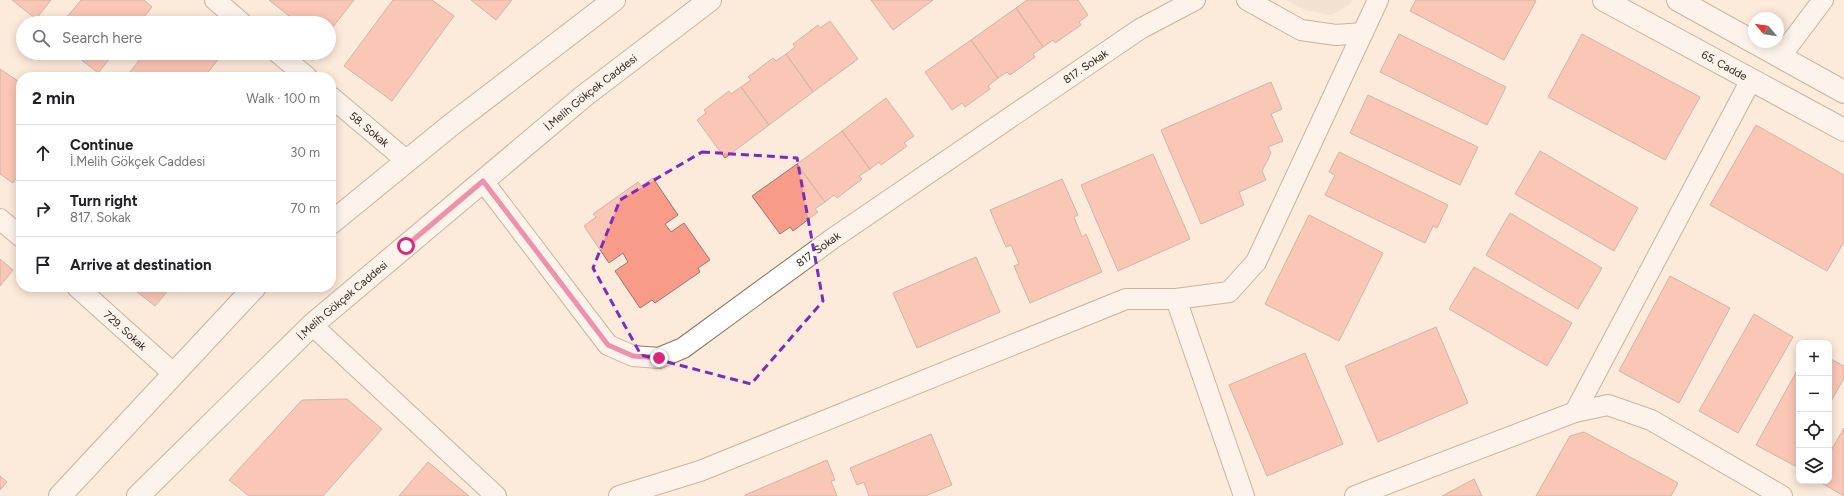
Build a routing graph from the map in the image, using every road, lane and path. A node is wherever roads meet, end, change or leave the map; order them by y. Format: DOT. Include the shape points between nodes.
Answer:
graph roads {
  1 [pos="215,0"];
  2 [pos="614,0"];
  3 [pos="710,0"];
  4 [pos="1195,0"];
  5 [pos="1247,0"];
  6 [pos="1378,0"];
  7 [pos="1604,0"];
  8 [pos="1678,0"];
  9 [pos="1823,0"];
  10 [pos="234,16"];
  11 [pos="1362,33"];
  12 [pos="1780,57"];
  13 [pos="286,60"];
  14 [pos="301,72"];
  15 [pos="1751,80"];
  16 [pos="1844,92"];
  17 [pos="336,101"];
  18 [pos="1844,130"];
  19 [pos="407,161"];
  20 [pos="483,181"];
  21 [pos="0,219"];
  22 [pos="336,219"];
  23 [pos="16,233"];
  24 [pos="83,292"];
  25 [pos="250,292"];
  26 [pos="1176,299"];
  27 [pos="312,325"];
  28 [pos="174,374"];
  29 [pos="1575,412"];
  30 [pos="60,496"];
  31 [pos="138,496"];
  32 [pos="496,496"];
  33 [pos="619,496"];
  34 [pos="1244,496"];
  35 [pos="1355,496"];
  36 [pos="1782,496"];
  1 -- 10 [label="street"];
  2 -- 19 [label="main road"];
  3 -- 20 [label="main road, İ.Melih Gökçek Caddesi" via="584,96"];
  4 -- 20 [label="street, 817. Sokak" via="1134,33 832,239 683,348 659,358 633,356 608,345"];
  5 -- 11 [label="street" via="1301,30 1336,35"];
  6 -- 11 [label="street"];
  7 -- 15 [label="main road, 65. Cadde"];
  8 -- 12 [label="main road"];
  9 -- 12 [label="street"];
  11 -- 26 [label="street" via="1256,262 1229,292"];
  12 -- 16 [label="main road"];
  13 -- 14 [label="street"];
  15 -- 18 [label="main road, 65. Cadde"];
  15 -- 29 [label="street"];
  17 -- 19 [label="street, 58. Sokak"];
  19 -- 22 [label="main road"];
  20 -- 27 [label="main road, İ.Melih Gökçek Caddesi"];
  21 -- 23 [label="street"];
  24 -- 28 [label="street, 729. Sokak"];
  25 -- 28 [label="main road"];
  26 -- 33 [label="street" via="1126,300 700,471"];
  26 -- 34 [label="street"];
  27 -- 31 [label="main road, İ.Melih Gökçek Caddesi"];
  27 -- 32 [label="street"];
  28 -- 30 [label="main road"];
  29 -- 35 [label="street"];
  29 -- 36 [label="street" via="1608,405 1651,420"];
}
